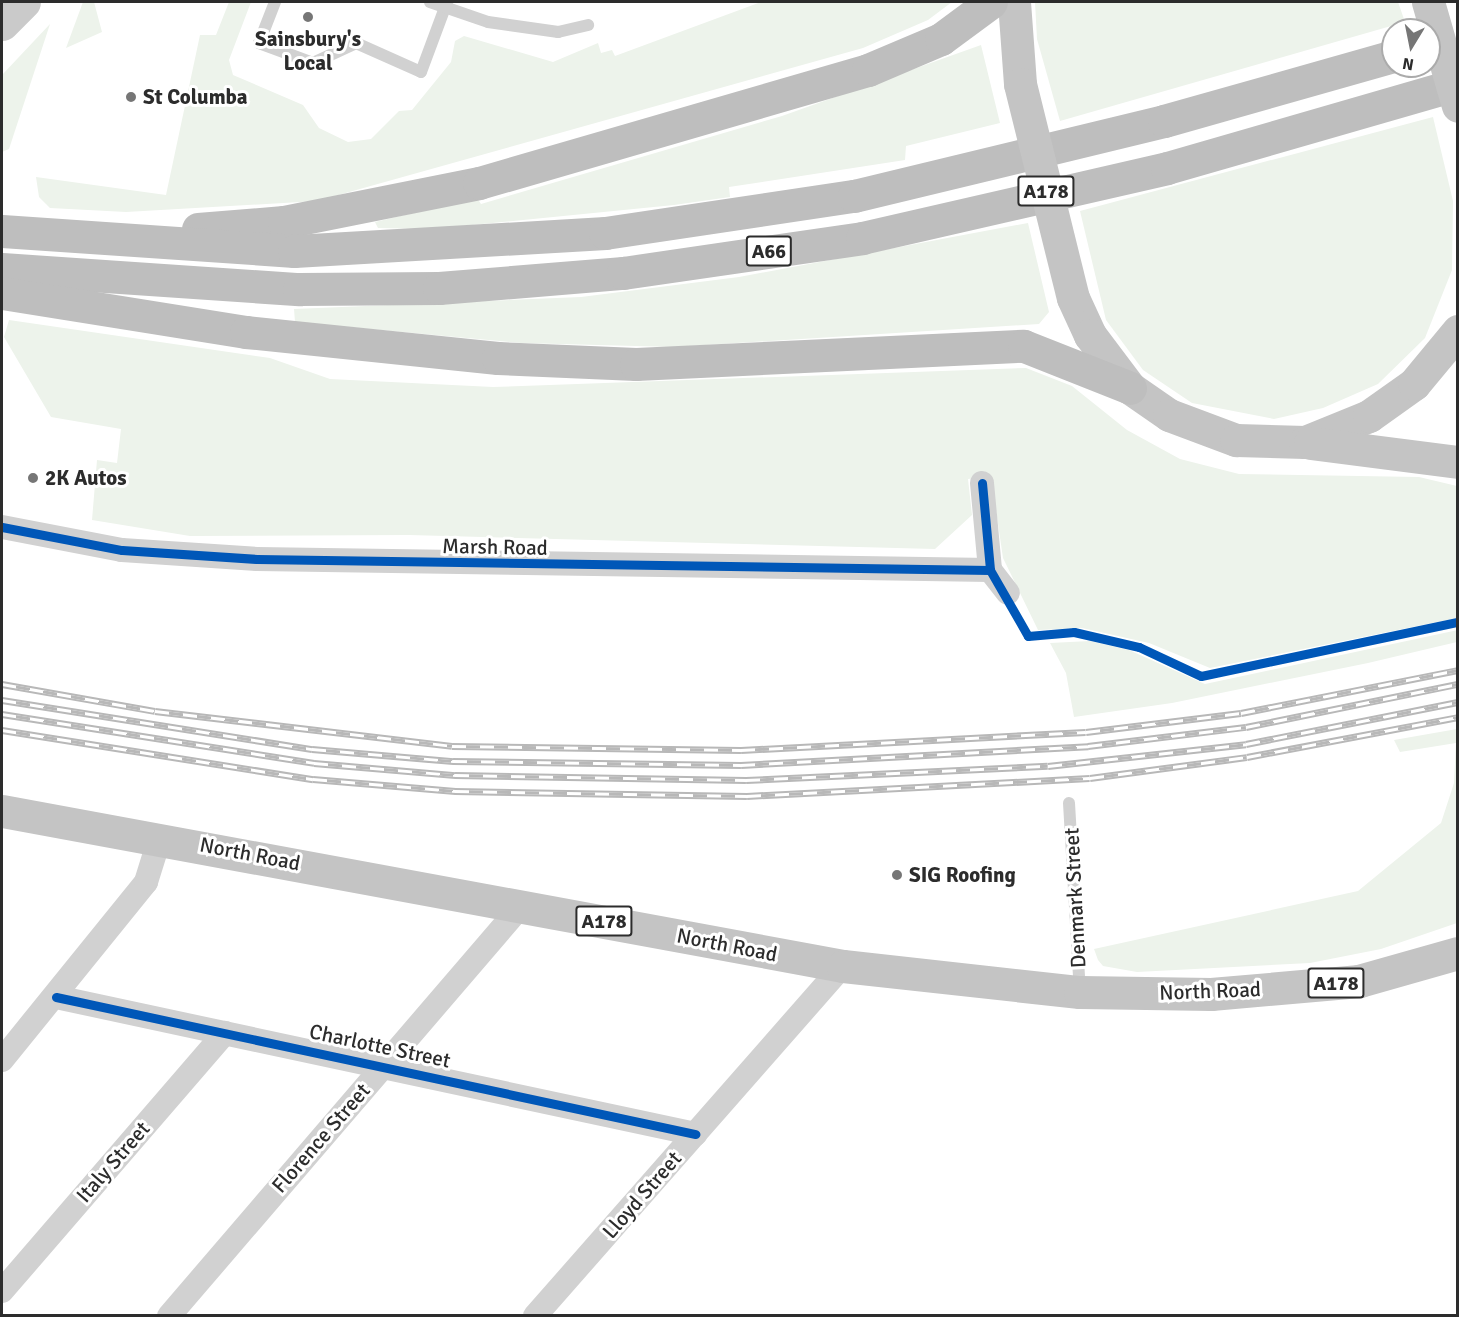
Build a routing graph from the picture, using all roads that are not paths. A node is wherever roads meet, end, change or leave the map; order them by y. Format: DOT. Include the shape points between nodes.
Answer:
graph roads {
  1 [pos="24,2"];
  2 [pos="275,2"];
  3 [pos="430,2"];
  4 [pos="991,2"];
  5 [pos="1014,2"];
  6 [pos="1428,2"];
  7 [pos="447,5"];
  8 [pos="2,24"];
  9 [pos="588,25"];
  10 [pos="1458,37"];
  11 [pos="1441,42"];
  12 [pos="1381,59"];
  13 [pos="1458,84"];
  14 [pos="1458,106"];
  15 [pos="2,231"];
  16 [pos="61,238"];
  17 [pos="2,269"];
  18 [pos="61,290"];
  19 [pos="2,293"];
  20 [pos="1458,331"];
  21 [pos="1130,388"];
  22 [pos="1305,442"];
  23 [pos="1458,462"];
  24 [pos="982,483"];
  25 [pos="2,527"];
  26 [pos="990,570"];
  27 [pos="1008,592"];
  28 [pos="1070,803"];
  29 [pos="2,811"];
  30 [pos="159,837"];
  31 [pos="521,906"];
  32 [pos="1458,953"];
  33 [pos="843,966"];
  34 [pos="1080,992"];
  35 [pos="56,997"];
  36 [pos="225,1033"];
  37 [pos="2,1060"];
  38 [pos="384,1065"];
  39 [pos="695,1134"];
  40 [pos="2,1291"];
  41 [pos="169,1316"];
  42 [pos="535,1316"];
  1 -- 8 [label="street"];
  2 -- 7 [label="lane" via="259,43 313,63 356,43 421,72"];
  3 -- 7 [label="lane"];
  4 -- 16 [label="highway" via="941,39 868,70 479,183 284,222"];
  5 -- 21 [label="main road, A178, bridge" via="1020,84 1073,298 1090,334"];
  6 -- 14 [label="main road, bridge"];
  7 -- 9 [label="lane" via="488,22 558,33"];
  10 -- 11 [label="highway"];
  12 -- 16 [label="highway, A66" via="1164,121 854,196 605,233 294,251"];
  13 -- 18 [label="highway, A66" via="1167,168 873,235 623,273 439,288"];
  15 -- 16 [label="highway, A66"];
  17 -- 18 [label="highway, A66"];
  18 -- 19 [label="highway, A66"];
  18 -- 21 [label="highway, A66" via="269,335 498,358 624,363 995,344 1051,353"];
  20 -- 22 [label="main road, A178" via="1400,396"];
  21 -- 22 [label="main road, A178" via="1203,430 1236,440"];
  22 -- 23 [label="main road, A178"];
  24 -- 26 [label="street"];
  25 -- 26 [label="street, Marsh Road" via="122,550 257,560"];
  26 -- 27 [label="street"];
  28 -- 34 [label="lane, Denmark Street"];
  29 -- 30 [label="main road, North Road / A178"];
  30 -- 31 [label="main road, North Road / A178"];
  30 -- 35 [label="street" via="146,882"];
  31 -- 33 [label="main road, North Road / A178"];
  31 -- 38 [label="street, Florence Street"];
  32 -- 34 [label="main road, North Road / A178" via="1359,981 1211,994"];
  33 -- 34 [label="main road, North Road / A178"];
  33 -- 39 [label="street, Lloyd Street"];
  35 -- 36 [label="street, Charlotte Street"];
  35 -- 37 [label="street"];
  36 -- 38 [label="street, Charlotte Street"];
  36 -- 40 [label="street, Italy Street"];
  38 -- 39 [label="street, Charlotte Street"];
  38 -- 41 [label="street, Florence Street"];
  39 -- 42 [label="street, Lloyd Street"];
}
